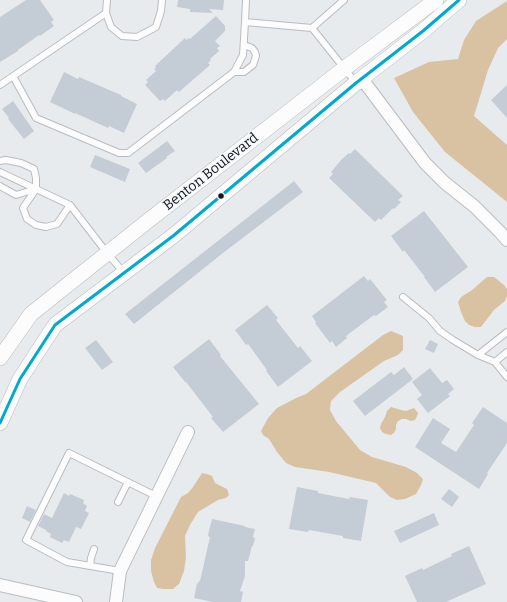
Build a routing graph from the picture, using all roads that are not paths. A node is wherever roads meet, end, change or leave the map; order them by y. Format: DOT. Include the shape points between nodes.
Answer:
graph roads {
  1 [pos="107,0"];
  2 [pos="162,0"];
  3 [pos="246,0"];
  4 [pos="344,0"];
  5 [pos="436,0"];
  6 [pos="459,0"];
  7 [pos="106,13"];
  8 [pos="245,22"];
  9 [pos="312,28"];
  10 [pos="244,45"];
  11 [pos="345,68"];
  12 [pos="234,72"];
  13 [pos="13,76"];
  14 [pos="359,81"];
  15 [pos="0,85"];
  16 [pos="0,161"];
  17 [pos="0,172"];
  18 [pos="0,186"];
  19 [pos="36,189"];
  20 [pos="70,205"];
  21 [pos="507,240"];
  22 [pos="107,253"];
  23 [pos="124,273"];
  24 [pos="403,297"];
  25 [pos="507,332"];
  26 [pos="507,352"];
  27 [pos="478,355"];
  28 [pos="0,358"];
  29 [pos="494,362"];
  30 [pos="507,377"];
  31 [pos="0,422"];
  32 [pos="188,432"];
  33 [pos="128,482"];
  34 [pos="156,496"];
  35 [pos="118,502"];
  36 [pos="94,549"];
  37 [pos="90,566"];
  38 [pos="120,571"];
  39 [pos="0,585"];
  40 [pos="76,602"];
  41 [pos="116,602"];
  1 -- 7 [label="lane"];
  2 -- 7 [label="lane" via="156,27 137,37 122,36 111,26"];
  3 -- 8 [label="lane"];
  4 -- 9 [label="lane"];
  5 -- 11 [label="street, Benton Boulevard"];
  6 -- 14 [label="street, Benton Boulevard"];
  7 -- 13 [label="lane"];
  8 -- 9 [label="lane"];
  8 -- 10 [label="lane"];
  9 -- 11 [label="lane"];
  10 -- 12 [label="lane" via="243,55"];
  10 -- 12 [label="lane" via="255,52 253,65 244,72"];
  11 -- 14 [label="lane"];
  11 -- 22 [label="street, Benton Boulevard"];
  12 -- 13 [label="lane" via="128,153 119,153 36,118"];
  13 -- 15 [label="lane"];
  14 -- 21 [label="street" via="426,163"];
  14 -- 23 [label="street, Benton Boulevard" via="173,236"];
  16 -- 19 [label="lane" via="21,163 34,169"];
  17 -- 19 [label="lane"];
  18 -- 19 [label="lane" via="16,195"];
  19 -- 20 [label="lane"];
  19 -- 20 [label="lane" via="24,208 27,219 36,225 46,227 57,224"];
  20 -- 22 [label="lane"];
  22 -- 23 [label="lane"];
  22 -- 28 [label="street, Benton Boulevard" via="31,314"];
  23 -- 31 [label="street, Benton Boulevard" via="55,325 20,379"];
  24 -- 27 [label="lane" via="429,318 440,331"];
  25 -- 27 [label="lane"];
  26 -- 29 [label="lane"];
  27 -- 29 [label="lane"];
  29 -- 30 [label="lane"];
  32 -- 34 [label="street"];
  33 -- 34 [label="lane"];
  33 -- 35 [label="lane"];
  33 -- 37 [label="lane" via="69,453 26,540 67,562"];
  34 -- 38 [label="street"];
  36 -- 37 [label="lane"];
  37 -- 38 [label="lane"];
  38 -- 41 [label="street"];
  39 -- 40 [label="street"];
}
